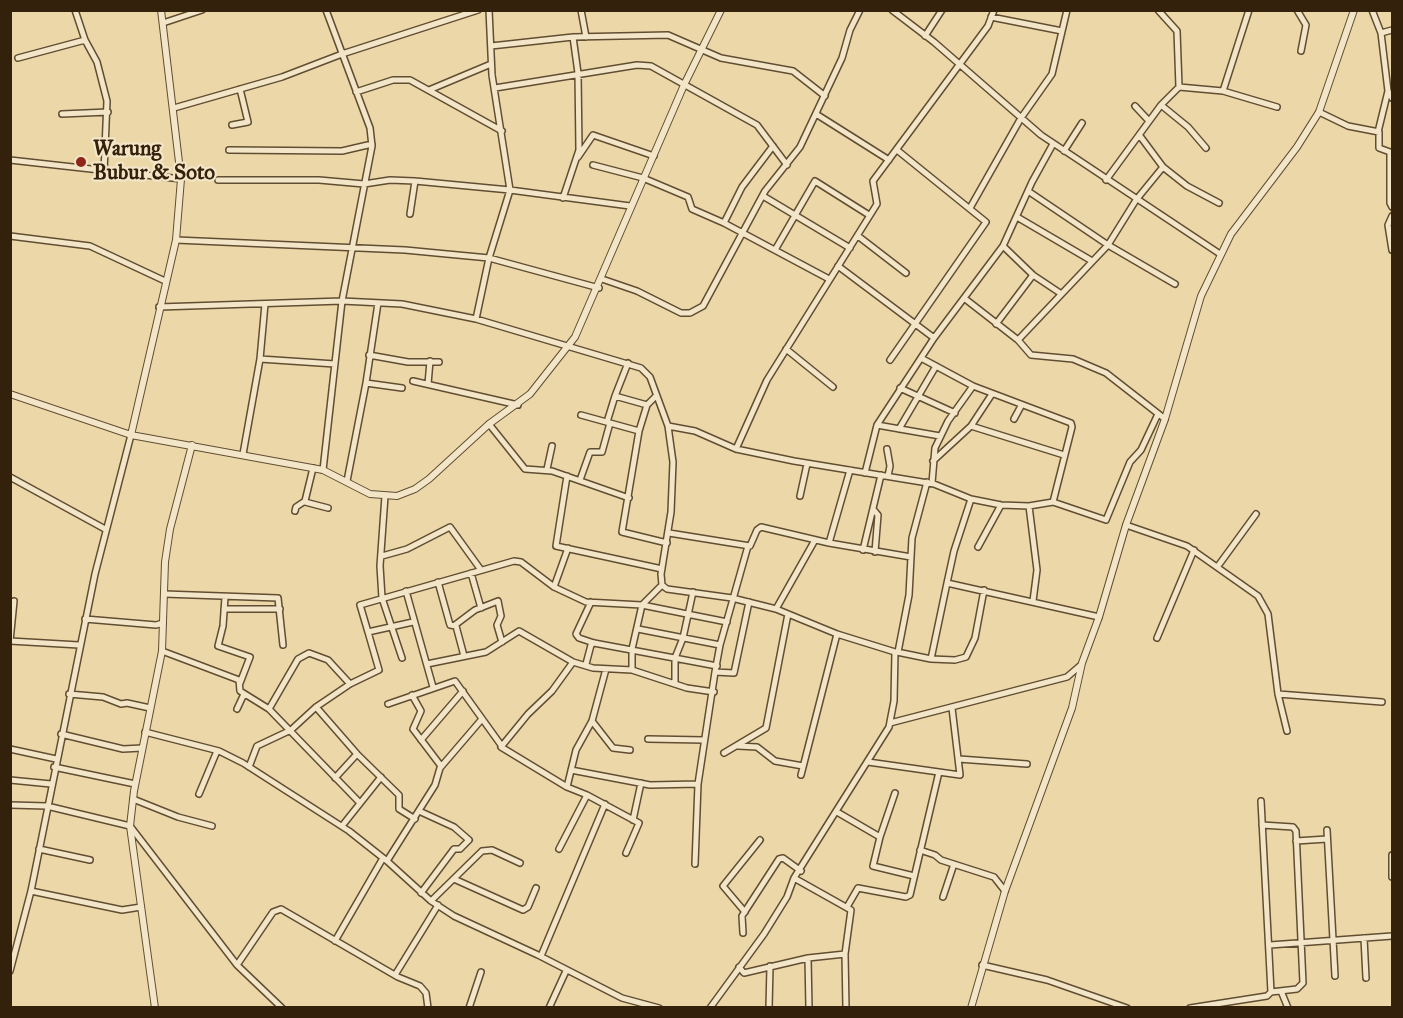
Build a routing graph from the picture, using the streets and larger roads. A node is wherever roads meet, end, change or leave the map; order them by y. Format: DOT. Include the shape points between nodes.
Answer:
graph roads {
  1 [pos="75,10"];
  2 [pos="161,10"];
  3 [pos="202,10"];
  4 [pos="326,10"];
  5 [pos="478,10"];
  6 [pos="489,10"];
  7 [pos="580,10"];
  8 [pos="721,10"];
  9 [pos="860,10"];
  10 [pos="892,10"];
  11 [pos="942,10"];
  12 [pos="994,10"];
  13 [pos="1067,10"];
  14 [pos="1158,10"];
  15 [pos="1249,10"];
  16 [pos="1297,10"];
  17 [pos="1353,10"];
  18 [pos="1372,10"];
  19 [pos="991,17"];
  20 [pos="163,23"];
  21 [pos="1392,30"];
  22 [pos="1062,32"];
  23 [pos="1381,33"];
  24 [pos="925,36"];
  25 [pos="573,37"];
  26 [pos="586,37"];
  27 [pos="85,40"];
  28 [pos="491,46"];
  29 [pos="703,50"];
  30 [pos="1301,51"];
  31 [pos="342,54"];
  32 [pos="18,58"];
  33 [pos="958,63"];
  34 [pos="491,64"];
  35 [pos="1389,69"];
  36 [pos="578,73"];
  37 [pos="684,84"];
  38 [pos="1179,87"];
  39 [pos="495,88"];
  40 [pos="240,89"];
  41 [pos="429,90"];
  42 [pos="1223,91"];
  43 [pos="1388,91"];
  44 [pos="356,92"];
  45 [pos="825,96"];
  46 [pos="1392,98"];
  47 [pos="1161,105"];
  48 [pos="1135,106"];
  49 [pos="1277,107"];
  50 [pos="174,108"];
  51 [pos="108,112"];
  52 [pos="1318,112"];
  53 [pos="62,114"];
  54 [pos="816,114"];
  55 [pos="1021,118"];
  56 [pos="1149,121"];
  57 [pos="1082,123"];
  58 [pos="232,125"];
  59 [pos="502,131"];
  60 [pos="1378,132"];
  61 [pos="1140,136"];
  62 [pos="372,144"];
  63 [pos="1053,144"];
  64 [pos="773,146"];
  65 [pos="1206,147"];
  66 [pos="229,150"];
  67 [pos="897,150"];
  68 [pos="1064,151"];
  69 [pos="654,156"];
  70 [pos="578,157"];
  71 [pos="10,160"];
  72 [pos="889,160"];
  73 [pos="593,165"];
  74 [pos="787,165"];
  75 [pos="1163,167"];
  76 [pos="104,172"];
  77 [pos="643,178"];
  78 [pos="181,179"];
  79 [pos="218,180"];
  80 [pos="1106,180"];
  81 [pos="415,181"];
  82 [pos="364,184"];
  83 [pos="510,190"];
  84 [pos="1028,191"];
  85 [pos="763,196"];
  86 [pos="563,198"];
  87 [pos="1136,200"];
  88 [pos="1219,203"];
  89 [pos="630,206"];
  90 [pos="1392,207"];
  91 [pos="970,208"];
  92 [pos="795,213"];
  93 [pos="410,214"];
  94 [pos="870,215"];
  95 [pos="1392,216"];
  96 [pos="1017,217"];
  97 [pos="724,223"];
  98 [pos="743,233"];
  99 [pos="10,236"];
  100 [pos="858,236"];
  101 [pos="176,240"];
  102 [pos="1108,245"];
  103 [pos="1003,246"];
  104 [pos="353,248"];
  105 [pos="850,248"];
  106 [pos="775,250"];
  107 [pos="1392,250"];
  108 [pos="1220,254"];
  109 [pos="489,258"];
  110 [pos="1092,261"];
  111 [pos="838,266"];
  112 [pos="906,273"];
  113 [pos="1033,275"];
  114 [pos="602,279"];
  115 [pos="829,279"];
  116 [pos="165,281"];
  117 [pos="1176,284"];
  118 [pos="599,288"];
  119 [pos="1060,293"];
  120 [pos="964,298"];
  121 [pos="342,301"];
  122 [pos="378,303"];
  123 [pos="265,304"];
  124 [pos="159,307"];
  125 [pos="476,319"];
  126 [pos="996,324"];
  127 [pos="917,325"];
  128 [pos="934,339"];
  129 [pos="1018,340"];
  130 [pos="568,345"];
  131 [pos="786,349"];
  132 [pos="369,355"];
  133 [pos="921,358"];
  134 [pos="260,359"];
  135 [pos="890,360"];
  136 [pos="430,361"];
  137 [pos="439,362"];
  138 [pos="628,363"];
  139 [pos="335,364"];
  140 [pos="936,366"];
  141 [pos="413,381"];
  142 [pos="366,383"];
  143 [pos="428,384"];
  144 [pos="973,386"];
  145 [pos="833,387"];
  146 [pos="900,387"];
  147 [pos="402,388"];
  148 [pos="10,394"];
  149 [pos="992,394"];
  150 [pos="916,395"];
  151 [pos="615,396"];
  152 [pos="656,396"];
  153 [pos="518,405"];
  154 [pos="647,405"];
  155 [pos="1020,406"];
  156 [pos="955,413"];
  157 [pos="1158,414"];
  158 [pos="581,415"];
  159 [pos="1014,419"];
  160 [pos="1165,419"];
  161 [pos="608,423"];
  162 [pos="489,424"];
  163 [pos="876,425"];
  164 [pos="668,426"];
  165 [pos="971,426"];
  166 [pos="899,429"];
  167 [pos="639,431"];
  168 [pos="131,435"];
  169 [pos="940,436"];
  170 [pos="192,444"];
  171 [pos="552,446"];
  172 [pos="887,448"];
  173 [pos="736,449"];
  174 [pos="243,454"];
  175 [pos="1064,455"];
  176 [pos="933,461"];
  177 [pos="807,464"];
  178 [pos="313,468"];
  179 [pos="323,470"];
  180 [pos="547,470"];
  181 [pos="850,470"];
  182 [pos="864,473"];
  183 [pos="881,475"];
  184 [pos="567,476"];
  185 [pos="888,476"];
  186 [pos="10,477"];
  187 [pos="580,480"];
  188 [pos="347,481"];
  189 [pos="929,483"];
  190 [pos="386,496"];
  191 [pos="800,496"];
  192 [pos="629,498"];
  193 [pos="971,499"];
  194 [pos="305,502"];
  195 [pos="1053,502"];
  196 [pos="1001,506"];
  197 [pos="1029,506"];
  198 [pos="328,508"];
  199 [pos="873,509"];
  200 [pos="295,511"];
  201 [pos="1256,514"];
  202 [pos="1125,525"];
  203 [pos="105,529"];
  204 [pos="669,532"];
  205 [pos="815,540"];
  206 [pos="667,543"];
  207 [pos="829,543"];
  208 [pos="748,546"];
  209 [pos="978,547"];
  210 [pos="568,549"];
  211 [pos="863,550"];
  212 [pos="1194,550"];
  213 [pos="875,552"];
  214 [pos="382,556"];
  215 [pos="910,558"];
  216 [pos="1218,566"];
  217 [pos="662,569"];
  218 [pos="481,570"];
  219 [pos="471,573"];
  220 [pos="438,582"];
  221 [pos="947,583"];
  222 [pos="662,585"];
  223 [pos="554,587"];
  224 [pos="984,590"];
  225 [pos="406,591"];
  226 [pos="693,592"];
  227 [pos="164,594"];
  228 [pos="225,597"];
  229 [pos="382,598"];
  230 [pos="732,598"];
  231 [pos="14,601"];
  232 [pos="1033,601"];
  233 [pos="591,602"];
  234 [pos="749,602"];
  235 [pos="642,605"];
  236 [pos="481,608"];
  237 [pos="224,609"];
  238 [pos="280,609"];
  239 [pos="776,609"];
  240 [pos="788,614"];
  241 [pos="688,615"];
  242 [pos="1099,617"];
  243 [pos="85,619"];
  244 [pos="413,622"];
  245 [pos="727,622"];
  246 [pos="163,623"];
  247 [pos="455,625"];
  248 [pos="391,628"];
  249 [pos="638,629"];
  250 [pos="368,632"];
  251 [pos="837,634"];
  252 [pos="683,638"];
  253 [pos="1157,638"];
  254 [pos="502,642"];
  255 [pos="594,643"];
  256 [pos="79,645"];
  257 [pos="283,645"];
  258 [pos="720,645"];
  259 [pos="632,649"];
  260 [pos="162,651"];
  261 [pos="897,652"];
  262 [pos="464,656"];
  263 [pos="675,657"];
  264 [pos="402,658"];
  265 [pos="931,659"];
  266 [pos="573,662"];
  267 [pos="1082,663"];
  268 [pos="428,664"];
  269 [pos="586,664"];
  270 [pos="606,669"];
  271 [pos="716,669"];
  272 [pos="632,670"];
  273 [pos="240,683"];
  274 [pos="350,684"];
  275 [pos="675,684"];
  276 [pos="433,687"];
  277 [pos="463,691"];
  278 [pos="714,692"];
  279 [pos="69,694"];
  280 [pos="244,694"];
  281 [pos="1278,694"];
  282 [pos="412,695"];
  283 [pos="1382,702"];
  284 [pos="388,704"];
  285 [pos="316,707"];
  286 [pos="150,708"];
  287 [pos="952,708"];
  288 [pos="237,709"];
  289 [pos="269,709"];
  290 [pos="482,719"];
  291 [pos="591,721"];
  292 [pos="890,723"];
  293 [pos="291,730"];
  294 [pos="1287,731"];
  295 [pos="145,732"];
  296 [pos="61,734"];
  297 [pos="648,739"];
  298 [pos="421,740"];
  299 [pos="704,741"];
  300 [pos="501,745"];
  301 [pos="736,746"];
  302 [pos="142,748"];
  303 [pos="10,749"];
  304 [pos="630,750"];
  305 [pos="217,751"];
  306 [pos="724,753"];
  307 [pos="357,754"];
  308 [pos="56,759"];
  309 [pos="959,759"];
  310 [pos="868,762"];
  311 [pos="1027,764"];
  312 [pos="441,766"];
  313 [pos="803,766"];
  314 [pos="54,767"];
  315 [pos="249,767"];
  316 [pos="571,770"];
  317 [pos="939,772"];
  318 [pos="801,775"];
  319 [pos="381,777"];
  320 [pos="335,778"];
  321 [pos="10,780"];
  322 [pos="641,783"];
  323 [pos="51,784"];
  324 [pos="135,784"];
  325 [pos="699,784"];
  326 [pos="567,787"];
  327 [pos="895,793"];
  328 [pos="199,794"];
  329 [pos="587,795"];
  330 [pos="133,799"];
  331 [pos="1261,801"];
  332 [pos="360,803"];
  333 [pos="606,804"];
  334 [pos="10,805"];
  335 [pos="47,806"];
  336 [pos="419,811"];
  337 [pos="837,812"];
  338 [pos="415,819"];
  339 [pos="633,820"];
  340 [pos="1262,825"];
  341 [pos="130,826"];
  342 [pos="212,826"];
  343 [pos="342,826"];
  344 [pos="1327,830"];
  345 [pos="880,837"];
  346 [pos="1327,839"];
  347 [pos="760,840"];
  348 [pos="1296,841"];
  349 [pos="39,849"];
  350 [pos="559,849"];
  351 [pos="920,850"];
  352 [pos="626,854"];
  353 [pos="1392,855"];
  354 [pos="385,859"];
  355 [pos="90,860"];
  356 [pos="520,863"];
  357 [pos="695,864"];
  358 [pos="954,864"];
  359 [pos="801,871"];
  360 [pos="914,876"];
  361 [pos="1392,877"];
  362 [pos="794,878"];
  363 [pos="454,879"];
  364 [pos="536,888"];
  365 [pos="31,891"];
  366 [pos="1005,891"];
  367 [pos="421,893"];
  368 [pos="943,897"];
  369 [pos="431,901"];
  370 [pos="438,905"];
  371 [pos="141,907"];
  372 [pos="847,907"];
  373 [pos="745,912"];
  374 [pos="743,933"];
  375 [pos="1392,936"];
  376 [pos="1364,938"];
  377 [pos="1332,940"];
  378 [pos="335,941"];
  379 [pos="1301,943"];
  380 [pos="1270,945"];
  381 [pos="844,954"];
  382 [pos="541,956"];
  383 [pos="808,958"];
  384 [pos="237,965"];
  385 [pos="982,965"];
  386 [pos="770,966"];
  387 [pos="739,967"];
  388 [pos="10,971"];
  389 [pos="567,971"];
  390 [pos="481,972"];
  391 [pos="395,975"];
  392 [pos="1335,976"];
  393 [pos="1366,978"];
  394 [pos="1281,991"];
  395 [pos="1271,992"];
  396 [pos="276,1002"];
  397 [pos="658,1007"];
  398 [pos="155,1008"];
  399 [pos="271,1008"];
  400 [pos="282,1008"];
  401 [pos="428,1008"];
  402 [pos="469,1008"];
  403 [pos="549,1008"];
  404 [pos="710,1008"];
  405 [pos="769,1008"];
  406 [pos="809,1008"];
  407 [pos="846,1008"];
  408 [pos="971,1008"];
  409 [pos="1127,1008"];
  410 [pos="1190,1008"];
  411 [pos="1288,1008"];
  1 -- 27 [label="street"];
  2 -- 20 [label="street"];
  3 -- 20 [label="street"];
  4 -- 31 [label="street"];
  5 -- 31 [label="street"];
  6 -- 28 [label="street"];
  7 -- 26 [label="street"];
  8 -- 29 [label="street"];
  9 -- 45 [label="street"];
  10 -- 24 [label="street"];
  11 -- 24 [label="street"];
  12 -- 19 [label="street"];
  13 -- 22 [label="street"];
  14 -- 38 [label="street" via="1177,31"];
  15 -- 42 [label="street"];
  16 -- 30 [label="street" via="1306,25"];
  17 -- 52 [label="street"];
  18 -- 23 [label="street"];
  19 -- 22 [label="street"];
  19 -- 33 [label="street"];
  20 -- 50 [label="street"];
  21 -- 23 [label="street"];
  22 -- 55 [label="street" via="1052,74"];
  23 -- 35 [label="street"];
  24 -- 33 [label="street"];
  25 -- 26 [label="street"];
  25 -- 28 [label="street"];
  25 -- 36 [label="street"];
  26 -- 29 [label="street" via="668,35"];
  27 -- 32 [label="street"];
  27 -- 51 [label="street" via="97,62"];
  28 -- 34 [label="street"];
  29 -- 37 [label="street"];
  29 -- 45 [label="street" via="728,60 793,71"];
  31 -- 40 [label="street"];
  31 -- 44 [label="street"];
  33 -- 55 [label="street"];
  33 -- 67 [label="street"];
  34 -- 39 [label="street"];
  34 -- 41 [label="street"];
  35 -- 43 [label="street"];
  36 -- 37 [label="street" via="644,65"];
  36 -- 39 [label="street"];
  36 -- 70 [label="street"];
  37 -- 64 [label="street" via="758,125"];
  37 -- 69 [label="street"];
  38 -- 42 [label="street"];
  38 -- 47 [label="street"];
  39 -- 59 [label="street"];
  40 -- 50 [label="street"];
  40 -- 58 [label="street" via="248,122"];
  41 -- 44 [label="street" via="402,78"];
  41 -- 59 [label="street"];
  42 -- 49 [label="street"];
  43 -- 46 [label="street"];
  43 -- 60 [label="street"];
  44 -- 62 [label="street"];
  45 -- 54 [label="street"];
  47 -- 56 [label="street"];
  47 -- 65 [label="street"];
  48 -- 56 [label="street"];
  50 -- 78 [label="street"];
  51 -- 53 [label="street"];
  51 -- 76 [label="street"];
  52 -- 60 [label="street" via="1348,126"];
  52 -- 108 [label="street" via="1297,147 1237,224"];
  54 -- 72 [label="street"];
  54 -- 74 [label="street"];
  55 -- 63 [label="street"];
  55 -- 91 [label="street"];
  56 -- 61 [label="street"];
  57 -- 68 [label="street"];
  59 -- 83 [label="street"];
  60 -- 90 [label="street" via="1379,148 1390,151"];
  61 -- 75 [label="street"];
  61 -- 80 [label="street"];
  62 -- 66 [label="street" via="342,151"];
  62 -- 82 [label="street"];
  63 -- 68 [label="street"];
  63 -- 84 [label="street"];
  64 -- 74 [label="street"];
  64 -- 97 [label="street" via="742,187"];
  67 -- 72 [label="street"];
  67 -- 91 [label="street"];
  68 -- 80 [label="street"];
  69 -- 70 [label="street" via="593,135"];
  69 -- 77 [label="street"];
  70 -- 86 [label="street"];
  71 -- 76 [label="street"];
  72 -- 94 [label="street" via="873,181 878,199"];
  73 -- 77 [label="street"];
  74 -- 85 [label="street"];
  75 -- 87 [label="street"];
  75 -- 88 [label="street" via="1187,186"];
  76 -- 78 [label="street"];
  77 -- 89 [label="street"];
  77 -- 97 [label="street" via="688,197 689,207"];
  78 -- 101 [label="street"];
  79 -- 82 [label="street"];
  80 -- 87 [label="street"];
  81 -- 82 [label="street"];
  81 -- 83 [label="street"];
  81 -- 93 [label="street"];
  82 -- 104 [label="street"];
  83 -- 86 [label="street"];
  83 -- 109 [label="street"];
  84 -- 96 [label="street"];
  84 -- 102 [label="street"];
  85 -- 92 [label="street"];
  85 -- 98 [label="street"];
  86 -- 89 [label="street"];
  87 -- 102 [label="street"];
  87 -- 108 [label="street"];
  89 -- 114 [label="street"];
  91 -- 127 [label="street" via="986,224"];
  92 -- 94 [label="street" via="816,181"];
  92 -- 105 [label="street"];
  92 -- 106 [label="street"];
  94 -- 100 [label="street"];
  95 -- 107 [label="street" via="1388,225"];
  96 -- 103 [label="street"];
  96 -- 110 [label="street"];
  97 -- 98 [label="street"];
  98 -- 106 [label="street"];
  98 -- 114 [label="street" via="706,301 690,313 681,313"];
  99 -- 116 [label="street" via="90,246"];
  100 -- 105 [label="street"];
  100 -- 112 [label="street"];
  101 -- 104 [label="street"];
  101 -- 116 [label="street"];
  102 -- 110 [label="street"];
  102 -- 117 [label="street"];
  103 -- 113 [label="street"];
  103 -- 120 [label="street"];
  104 -- 109 [label="street"];
  104 -- 121 [label="street"];
  105 -- 111 [label="street"];
  106 -- 115 [label="street"];
  108 -- 160 [label="street" via="1201,296"];
  109 -- 118 [label="street"];
  109 -- 125 [label="street"];
  110 -- 119 [label="street"];
  111 -- 115 [label="street"];
  111 -- 127 [label="street"];
  113 -- 119 [label="street"];
  113 -- 126 [label="street"];
  114 -- 118 [label="street"];
  115 -- 131 [label="street"];
  116 -- 124 [label="street"];
  118 -- 130 [label="street" via="585,321"];
  119 -- 129 [label="street"];
  120 -- 126 [label="street"];
  120 -- 128 [label="street"];
  121 -- 122 [label="street"];
  121 -- 123 [label="street"];
  121 -- 139 [label="street"];
  122 -- 125 [label="street" via="428,308"];
  122 -- 132 [label="street"];
  123 -- 124 [label="street"];
  123 -- 134 [label="street"];
  124 -- 168 [label="street"];
  125 -- 130 [label="street"];
  126 -- 129 [label="street"];
  127 -- 128 [label="street"];
  127 -- 135 [label="street"];
  128 -- 133 [label="street"];
  129 -- 157 [label="street" via="1031,355 1073,359 1106,373"];
  130 -- 138 [label="street"];
  130 -- 153 [label="street" via="542,382"];
  131 -- 145 [label="street"];
  131 -- 173 [label="street" via="767,380"];
  132 -- 136 [label="street" via="408,362"];
  132 -- 142 [label="street"];
  133 -- 140 [label="street"];
  133 -- 146 [label="street"];
  134 -- 139 [label="street"];
  134 -- 174 [label="street"];
  136 -- 137 [label="street"];
  136 -- 143 [label="street"];
  138 -- 151 [label="street"];
  138 -- 152 [label="street" via="647,373"];
  139 -- 179 [label="street"];
  140 -- 144 [label="street"];
  140 -- 150 [label="street"];
  141 -- 143 [label="street"];
  142 -- 147 [label="street"];
  142 -- 188 [label="street"];
  143 -- 153 [label="street"];
  144 -- 149 [label="street"];
  144 -- 156 [label="street"];
  146 -- 150 [label="street"];
  146 -- 163 [label="street"];
  148 -- 168 [label="street"];
  149 -- 155 [label="street"];
  149 -- 165 [label="street"];
  150 -- 156 [label="street"];
  150 -- 166 [label="street"];
  151 -- 154 [label="street"];
  151 -- 161 [label="street"];
  152 -- 154 [label="street"];
  152 -- 164 [label="street"];
  153 -- 162 [label="street"];
  154 -- 167 [label="street"];
  155 -- 159 [label="street"];
  155 -- 175 [label="street" via="1071,423"];
  156 -- 169 [label="street"];
  157 -- 160 [label="street"];
  157 -- 195 [label="street" via="1141,450 1130,462 1106,520"];
  158 -- 161 [label="street"];
  160 -- 202 [label="street"];
  161 -- 167 [label="street"];
  161 -- 187 [label="street" via="602,452 590,452"];
  162 -- 180 [label="street" via="523,467"];
  162 -- 190 [label="street" via="429,479 404,494"];
  163 -- 166 [label="street"];
  163 -- 182 [label="street"];
  164 -- 173 [label="street" via="695,431"];
  164 -- 204 [label="street" via="673,462"];
  165 -- 175 [label="street"];
  165 -- 176 [label="street"];
  166 -- 169 [label="street"];
  167 -- 192 [label="street"];
  168 -- 170 [label="street"];
  168 -- 203 [label="street"];
  169 -- 176 [label="street"];
  170 -- 174 [label="street"];
  170 -- 227 [label="street" via="170,529"];
  171 -- 180 [label="street"];
  172 -- 185 [label="street"];
  173 -- 177 [label="street"];
  174 -- 178 [label="street"];
  175 -- 195 [label="street"];
  176 -- 189 [label="street"];
  177 -- 181 [label="street"];
  177 -- 191 [label="street"];
  178 -- 179 [label="street"];
  178 -- 194 [label="street"];
  179 -- 188 [label="street"];
  180 -- 184 [label="street"];
  181 -- 182 [label="street"];
  181 -- 207 [label="street"];
  182 -- 183 [label="street"];
  183 -- 185 [label="street"];
  183 -- 199 [label="street"];
  184 -- 187 [label="street"];
  184 -- 210 [label="street" via="556,546"];
  185 -- 189 [label="street"];
  186 -- 203 [label="street"];
  187 -- 192 [label="street"];
  188 -- 190 [label="street" via="370,494"];
  189 -- 193 [label="street"];
  189 -- 215 [label="street"];
  190 -- 214 [label="street"];
  192 -- 206 [label="street" via="623,533"];
  193 -- 196 [label="street"];
  193 -- 221 [label="street"];
  194 -- 198 [label="street"];
  194 -- 200 [label="street"];
  195 -- 197 [label="street"];
  196 -- 197 [label="street"];
  196 -- 209 [label="street"];
  197 -- 232 [label="street" via="1037,570"];
  199 -- 211 [label="street"];
  199 -- 213 [label="street" via="878,515"];
  201 -- 216 [label="street"];
  202 -- 212 [label="street"];
  202 -- 242 [label="street"];
  203 -- 243 [label="street"];
  204 -- 206 [label="street"];
  204 -- 208 [label="street"];
  205 -- 207 [label="street"];
  205 -- 208 [label="street" via="759,527 753,544"];
  205 -- 239 [label="street"];
  206 -- 217 [label="street"];
  207 -- 211 [label="street"];
  208 -- 230 [label="street"];
  210 -- 217 [label="street"];
  210 -- 223 [label="street"];
  211 -- 213 [label="street"];
  212 -- 216 [label="street"];
  212 -- 253 [label="street"];
  213 -- 215 [label="street"];
  214 -- 218 [label="street" via="411,547 449,527"];
  214 -- 229 [label="street"];
  215 -- 261 [label="street" via="909,595"];
  216 -- 281 [label="street" via="1252,590 1264,605 1272,635"];
  217 -- 222 [label="street"];
  218 -- 219 [label="street"];
  218 -- 223 [label="street" via="518,561"];
  219 -- 220 [label="street"];
  219 -- 236 [label="street"];
  220 -- 225 [label="street"];
  220 -- 247 [label="street" via="450,625"];
  221 -- 224 [label="street"];
  221 -- 265 [label="street"];
  222 -- 226 [label="street"];
  222 -- 235 [label="street"];
  223 -- 233 [label="street"];
  224 -- 232 [label="street"];
  224 -- 265 [label="street" via="968,654 961,659"];
  225 -- 229 [label="street"];
  225 -- 244 [label="street"];
  226 -- 230 [label="street"];
  226 -- 241 [label="street"];
  227 -- 228 [label="street"];
  227 -- 246 [label="street"];
  228 -- 237 [label="street"];
  228 -- 238 [label="street" via="277,597"];
  229 -- 248 [label="street"];
  229 -- 250 [label="street" via="360,606"];
  230 -- 234 [label="street"];
  230 -- 245 [label="street"];
  231 -- 256 [label="street" via="10,641"];
  232 -- 242 [label="street"];
  233 -- 235 [label="street"];
  233 -- 255 [label="street" via="576,635"];
  234 -- 239 [label="street"];
  234 -- 271 [label="street" via="734,673"];
  235 -- 241 [label="street"];
  235 -- 249 [label="street"];
  236 -- 247 [label="street"];
  236 -- 254 [label="street" via="499,602 501,616 497,625"];
  237 -- 238 [label="street"];
  237 -- 273 [label="street" via="218,646 250,657"];
  238 -- 257 [label="street"];
  239 -- 240 [label="street"];
  240 -- 251 [label="street"];
  240 -- 301 [label="street" via="766,728"];
  241 -- 245 [label="street"];
  241 -- 252 [label="street"];
  242 -- 267 [label="street"];
  243 -- 246 [label="street"];
  243 -- 256 [label="street"];
  244 -- 248 [label="street"];
  244 -- 268 [label="street"];
  245 -- 258 [label="street"];
  246 -- 260 [label="street"];
  247 -- 262 [label="street"];
  248 -- 250 [label="street"];
  248 -- 264 [label="street"];
  249 -- 252 [label="street"];
  249 -- 259 [label="street"];
  250 -- 274 [label="street" via="379,669"];
  251 -- 261 [label="street"];
  251 -- 313 [label="street"];
  252 -- 258 [label="street"];
  252 -- 263 [label="street"];
  254 -- 262 [label="street" via="486,652"];
  254 -- 266 [label="street" via="519,631"];
  255 -- 259 [label="street"];
  255 -- 269 [label="street"];
  256 -- 279 [label="street"];
  258 -- 271 [label="street"];
  259 -- 263 [label="street"];
  259 -- 272 [label="street"];
  260 -- 273 [label="street"];
  260 -- 286 [label="street"];
  261 -- 265 [label="street"];
  261 -- 292 [label="street"];
  262 -- 268 [label="street"];
  263 -- 271 [label="street"];
  263 -- 275 [label="street"];
  266 -- 269 [label="street"];
  266 -- 300 [label="street" via="552,691"];
  267 -- 287 [label="street" via="1068,677"];
  267 -- 366 [label="street" via="1072,708"];
  268 -- 276 [label="street"];
  269 -- 270 [label="street"];
  270 -- 272 [label="street"];
  270 -- 291 [label="street"];
  271 -- 278 [label="street"];
  272 -- 275 [label="street"];
  273 -- 280 [label="street" via="239,690"];
  274 -- 285 [label="street"];
  274 -- 289 [label="street" via="328,660 309,653 298,659"];
  275 -- 278 [label="street"];
  276 -- 277 [label="street" via="454,681"];
  276 -- 282 [label="street"];
  277 -- 290 [label="street"];
  277 -- 298 [label="street"];
  278 -- 299 [label="street"];
  279 -- 286 [label="street"];
  279 -- 296 [label="street"];
  280 -- 288 [label="street"];
  280 -- 289 [label="street"];
  281 -- 283 [label="street"];
  281 -- 294 [label="street"];
  282 -- 284 [label="street"];
  282 -- 298 [label="street" via="421,711 412,728"];
  285 -- 293 [label="street"];
  285 -- 307 [label="street"];
  286 -- 295 [label="street"];
  287 -- 292 [label="street"];
  287 -- 309 [label="street"];
  289 -- 293 [label="street"];
  290 -- 300 [label="street"];
  290 -- 312 [label="street"];
  291 -- 304 [label="street" via="613,748"];
  291 -- 316 [label="street"];
  292 -- 310 [label="street"];
  293 -- 315 [label="street" via="254,748"];
  293 -- 320 [label="street"];
  295 -- 302 [label="street"];
  295 -- 305 [label="street"];
  296 -- 302 [label="street" via="123,749"];
  296 -- 308 [label="street"];
  297 -- 299 [label="street"];
  298 -- 312 [label="street"];
  299 -- 325 [label="street"];
  300 -- 326 [label="street" via="503,750"];
  301 -- 306 [label="street"];
  301 -- 313 [label="street" via="757,747 775,761"];
  302 -- 324 [label="street"];
  303 -- 308 [label="street"];
  305 -- 315 [label="street"];
  305 -- 328 [label="street"];
  307 -- 319 [label="street"];
  307 -- 320 [label="street"];
  308 -- 314 [label="street"];
  309 -- 311 [label="street"];
  309 -- 317 [label="street" via="960,775"];
  310 -- 317 [label="street"];
  310 -- 337 [label="street"];
  312 -- 336 [label="street"];
  313 -- 318 [label="street"];
  314 -- 323 [label="street"];
  314 -- 324 [label="street"];
  315 -- 343 [label="street"];
  316 -- 322 [label="street"];
  316 -- 326 [label="street"];
  317 -- 351 [label="street"];
  319 -- 332 [label="street"];
  319 -- 338 [label="street" via="400,796 399,809"];
  320 -- 332 [label="street"];
  321 -- 323 [label="street"];
  322 -- 325 [label="street"];
  322 -- 339 [label="street"];
  323 -- 335 [label="street"];
  324 -- 330 [label="street"];
  325 -- 357 [label="street"];
  326 -- 329 [label="street"];
  327 -- 345 [label="street"];
  329 -- 333 [label="street"];
  329 -- 350 [label="street"];
  330 -- 341 [label="street"];
  330 -- 342 [label="street"];
  331 -- 340 [label="street"];
  332 -- 343 [label="street"];
  333 -- 339 [label="street"];
  333 -- 382 [label="street"];
  334 -- 335 [label="street"];
  335 -- 341 [label="street"];
  335 -- 349 [label="street"];
  336 -- 338 [label="street"];
  336 -- 367 [label="street" via="454,827 469,840 460,849 454,849"];
  337 -- 345 [label="street"];
  337 -- 359 [label="street"];
  338 -- 354 [label="street"];
  339 -- 352 [label="street" via="640,825"];
  340 -- 348 [label="street" via="1293,827"];
  340 -- 380 [label="street"];
  341 -- 371 [label="street"];
  341 -- 384 [label="street"];
  343 -- 354 [label="street"];
  344 -- 346 [label="street"];
  345 -- 360 [label="street" via="873,866"];
  346 -- 348 [label="street"];
  346 -- 377 [label="street"];
  347 -- 373 [label="street" via="723,886"];
  348 -- 379 [label="street"];
  349 -- 355 [label="street"];
  349 -- 365 [label="street"];
  351 -- 358 [label="street"];
  351 -- 360 [label="street"];
  353 -- 361 [label="street"];
  354 -- 367 [label="street"];
  354 -- 378 [label="street"];
  356 -- 363 [label="street" via="485,850"];
  358 -- 366 [label="street" via="994,877"];
  358 -- 368 [label="street"];
  359 -- 362 [label="street"];
  359 -- 373 [label="street" via="780,858"];
  360 -- 372 [label="street" via="909,896 858,888"];
  362 -- 372 [label="street"];
  362 -- 387 [label="street" via="787,897"];
  363 -- 364 [label="street" via="523,910"];
  363 -- 369 [label="street"];
  365 -- 371 [label="street" via="122,910"];
  365 -- 388 [label="street"];
  366 -- 385 [label="street"];
  367 -- 369 [label="street"];
  369 -- 370 [label="street"];
  370 -- 382 [label="street"];
  370 -- 391 [label="street"];
  371 -- 398 [label="street"];
  372 -- 381 [label="street" via="851,913"];
  373 -- 374 [label="street" via="741,921"];
  375 -- 376 [label="street"];
  376 -- 377 [label="street"];
  376 -- 393 [label="street"];
  377 -- 379 [label="street"];
  377 -- 392 [label="street"];
  378 -- 384 [label="street" via="285,910 276,910"];
  378 -- 391 [label="street"];
  379 -- 380 [label="street"];
  379 -- 394 [label="street" via="1302,986"];
  380 -- 395 [label="street"];
  381 -- 383 [label="street"];
  381 -- 407 [label="street"];
  382 -- 389 [label="street"];
  383 -- 386 [label="street"];
  383 -- 406 [label="street"];
  384 -- 396 [label="street"];
  385 -- 408 [label="street"];
  385 -- 409 [label="street" via="1047,980"];
  386 -- 387 [label="street" via="744,973"];
  386 -- 405 [label="street"];
  387 -- 404 [label="street"];
  389 -- 397 [label="street" via="622,998"];
  389 -- 403 [label="street"];
  390 -- 402 [label="street"];
  391 -- 401 [label="street" via="424,989"];
  394 -- 395 [label="street"];
  394 -- 411 [label="street"];
  395 -- 410 [label="street" via="1267,996"];
  396 -- 399 [label="street"];
  396 -- 400 [label="street"];
}
